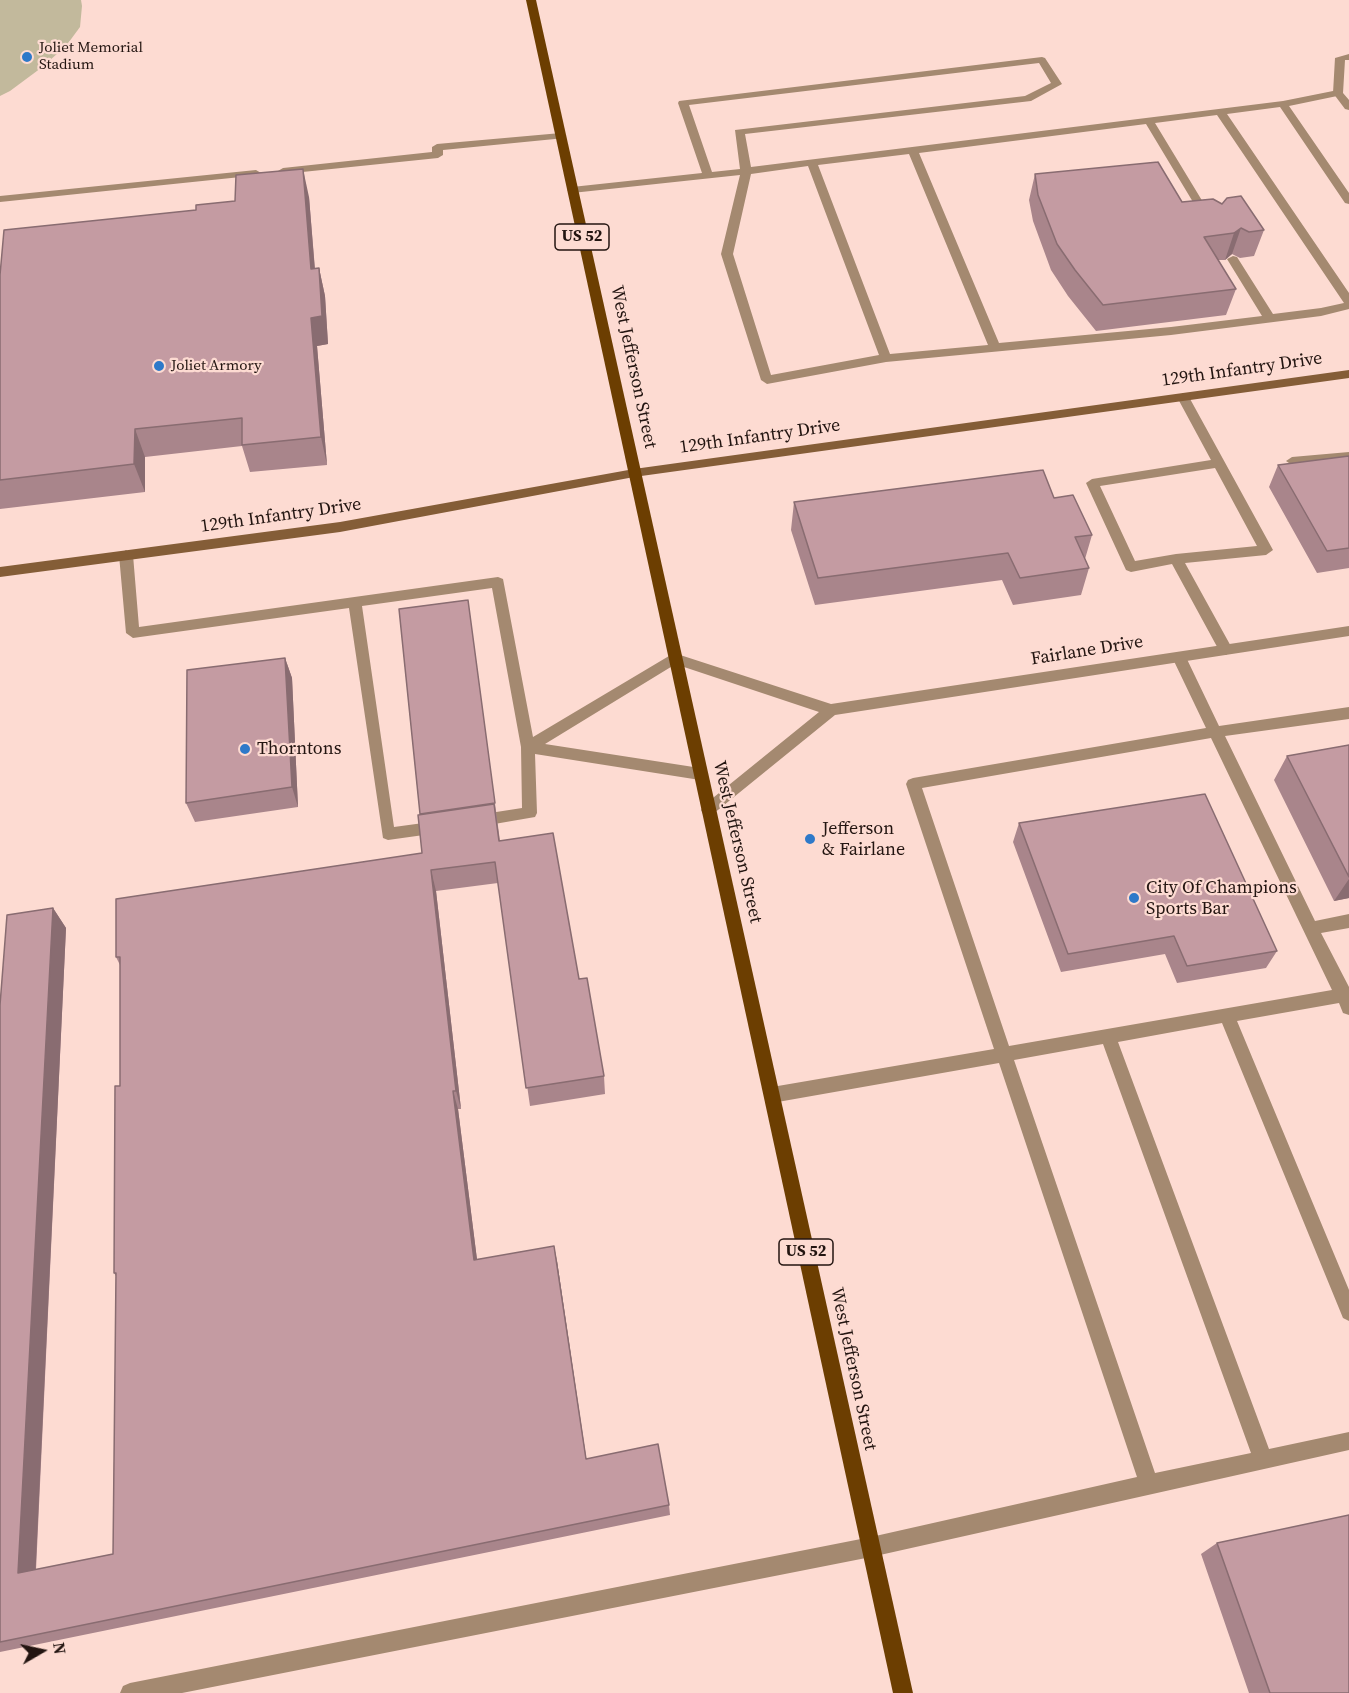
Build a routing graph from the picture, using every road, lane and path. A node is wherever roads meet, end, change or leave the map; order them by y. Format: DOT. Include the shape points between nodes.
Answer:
graph roads {
  1 [pos="531,0"];
  2 [pos="1349,57"];
  3 [pos="1338,93"];
  4 [pos="1283,104"];
  5 [pos="1349,107"];
  6 [pos="1220,112"];
  7 [pos="1149,121"];
  8 [pos="561,136"];
  9 [pos="913,150"];
  10 [pos="812,163"];
  11 [pos="274,171"];
  12 [pos="746,171"];
  13 [pos="262,173"];
  14 [pos="708,176"];
  15 [pos="572,190"];
  16 [pos="0,199"];
  17 [pos="1349,201"];
  18 [pos="1212,225"];
  19 [pos="1233,258"];
  20 [pos="1349,303"];
  21 [pos="1269,318"];
  22 [pos="994,346"];
  23 [pos="886,358"];
  24 [pos="1349,374"];
  25 [pos="1183,397"];
  26 [pos="1349,456"];
  27 [pos="1292,461"];
  28 [pos="1219,463"];
  29 [pos="634,473"];
  30 [pos="126,555"];
  31 [pos="1176,559"];
  32 [pos="0,572"];
  33 [pos="355,602"];
  34 [pos="1349,632"];
  35 [pos="1226,650"];
  36 [pos="1179,657"];
  37 [pos="675,658"];
  38 [pos="831,710"];
  39 [pos="1349,712"];
  40 [pos="1215,732"];
  41 [pos="528,747"];
  42 [pos="700,774"];
  43 [pos="708,810"];
  44 [pos="1349,921"];
  45 [pos="1311,928"];
  46 [pos="1347,999"];
  47 [pos="1227,1015"];
  48 [pos="1108,1036"];
  49 [pos="1005,1054"];
  50 [pos="772,1095"];
  51 [pos="1349,1312"];
  52 [pos="1349,1441"];
  53 [pos="1263,1459"];
  54 [pos="1149,1484"];
  55 [pos="871,1547"];
  56 [pos="130,1693"];
  57 [pos="903,1693"];
  1 -- 8 [label="main road, West Jefferson Street / US 52"];
  2 -- 3 [label="street" via="1340,58"];
  3 -- 4 [label="street"];
  3 -- 5 [label="street"];
  4 -- 6 [label="street"];
  4 -- 17 [label="street"];
  6 -- 7 [label="street"];
  6 -- 20 [label="street"];
  7 -- 9 [label="street"];
  7 -- 18 [label="street"];
  8 -- 11 [label="street" via="437,147 438,155"];
  8 -- 15 [label="main road, West Jefferson Street / US 52"];
  9 -- 10 [label="street"];
  9 -- 22 [label="street"];
  10 -- 12 [label="street"];
  10 -- 23 [label="street"];
  12 -- 14 [label="street"];
  12 -- 14 [label="street" via="739,132 1028,99 1057,84 1042,60 683,103"];
  12 -- 23 [label="street" via="727,254 767,380"];
  13 -- 16 [label="street"];
  14 -- 15 [label="street"];
  15 -- 29 [label="main road, West Jefferson Street / US 52"];
  19 -- 21 [label="street"];
  20 -- 21 [label="street" via="1321,312"];
  21 -- 22 [label="street" via="1171,331"];
  22 -- 23 [label="street"];
  24 -- 25 [label="street, 129th Infantry Drive"];
  25 -- 28 [label="street"];
  25 -- 29 [label="street, 129th Infantry Drive"];
  26 -- 27 [label="street"];
  28 -- 31 [label="street" via="1266,550"];
  28 -- 31 [label="street" via="1092,483 1131,567"];
  29 -- 30 [label="street, 129th Infantry Drive" via="340,527"];
  29 -- 37 [label="main road, West Jefferson Street / US 52"];
  30 -- 32 [label="street, 129th Infantry Drive"];
  30 -- 33 [label="street" via="134,633"];
  31 -- 35 [label="street"];
  33 -- 41 [label="street" via="498,582"];
  33 -- 41 [label="street" via="388,834 530,813"];
  34 -- 35 [label="street, Fairlane Drive"];
  35 -- 36 [label="street, Fairlane Drive"];
  36 -- 38 [label="street, Fairlane Drive"];
  36 -- 40 [label="street"];
  37 -- 38 [label="street, Fairlane Drive"];
  37 -- 41 [label="street"];
  37 -- 42 [label="main road, West Jefferson Street / US 52"];
  38 -- 43 [label="street"];
  39 -- 40 [label="street"];
  40 -- 45 [label="street"];
  40 -- 49 [label="street" via="914,784"];
  41 -- 42 [label="street"];
  42 -- 43 [label="main road, West Jefferson Street / US 52"];
  43 -- 50 [label="main road, West Jefferson Street / US 52"];
  44 -- 45 [label="street"];
  45 -- 46 [label="street"];
  46 -- 47 [label="street"];
  47 -- 48 [label="street"];
  47 -- 51 [label="street"];
  48 -- 49 [label="street"];
  48 -- 53 [label="street"];
  49 -- 50 [label="street"];
  49 -- 54 [label="street"];
  50 -- 55 [label="main road, West Jefferson Street / US 52"];
  52 -- 53 [label="street"];
  53 -- 54 [label="street"];
  54 -- 55 [label="street"];
  55 -- 56 [label="street"];
  55 -- 57 [label="main road, West Jefferson Street / US 52"];
}
